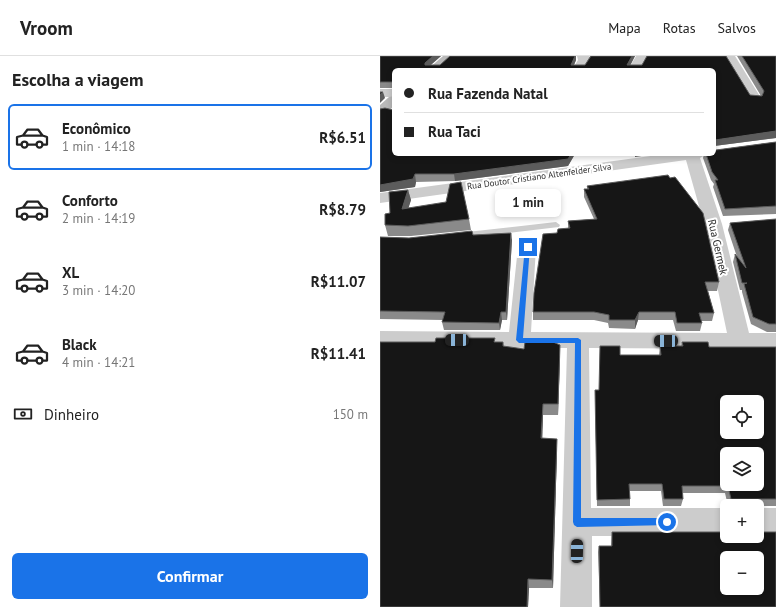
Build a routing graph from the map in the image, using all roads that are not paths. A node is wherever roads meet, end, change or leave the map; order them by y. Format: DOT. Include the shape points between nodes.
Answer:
graph roads {
  1 [pos="450,56"];
  2 [pos="583,56"];
  3 [pos="642,56"];
  4 [pos="729,56"];
  5 [pos="435,68"];
  6 [pos="579,68"];
  7 [pos="635,68"];
  8 [pos="392,92"];
  9 [pos="380,93"];
  10 [pos="755,98"];
  11 [pos="587,156"];
  12 [pos="681,156"];
  13 [pos="696,156"];
  14 [pos="579,171"];
  15 [pos="380,198"];
  16 [pos="556,225"];
  17 [pos="449,237"];
  18 [pos="528,247"];
  19 [pos="380,339"];
  20 [pos="519,340"];
  21 [pos="578,340"];
  22 [pos="740,341"];
  23 [pos="776,341"];
  24 [pos="577,522"];
  25 [pos="720,522"];
  26 [pos="764,522"];
  27 [pos="776,522"];
  28 [pos="576,607"];
  1 -- 5 [label="main road"];
  2 -- 6 [label="street" via="584,60"];
  3 -- 7 [label="street"];
  4 -- 10 [label="street"];
  8 -- 9 [label="street"];
  11 -- 14 [label="street"];
  12 -- 14 [label="street, Rua Doutor Cristiano Altenfelder Silva"];
  13 -- 22 [label="street, Rua Germek" via="721,224"];
  14 -- 15 [label="street, Rua Doutor Cristiano Altenfelder Silva"];
  16 -- 17 [label="lane"];
  18 -- 20 [label="street"];
  19 -- 20 [label="street"];
  20 -- 21 [label="street"];
  21 -- 22 [label="street"];
  21 -- 24 [label="street"];
  22 -- 23 [label="street"];
  24 -- 25 [label="street"];
  24 -- 28 [label="street"];
  26 -- 27 [label="street"];
}
